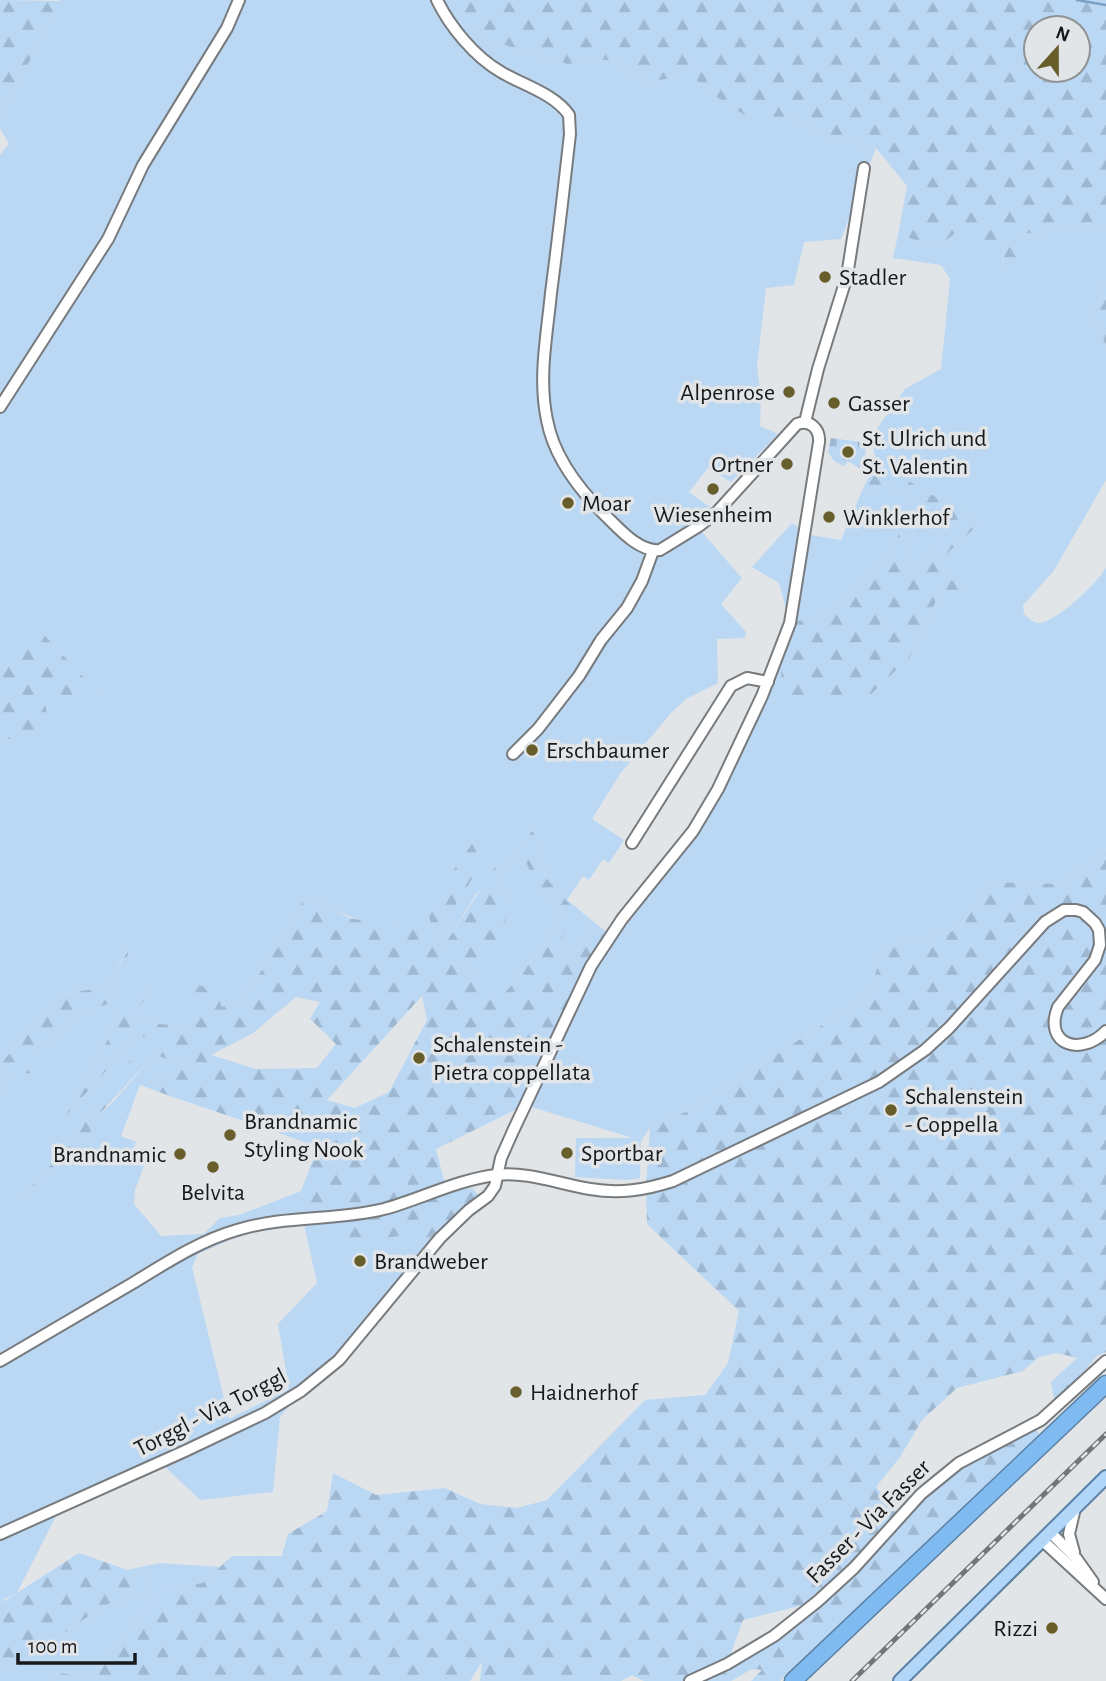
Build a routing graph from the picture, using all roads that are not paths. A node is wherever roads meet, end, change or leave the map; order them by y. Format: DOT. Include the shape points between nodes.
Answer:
graph roads {
  1 [pos="239,0"];
  2 [pos="437,0"];
  3 [pos="864,168"];
  4 [pos="0,407"];
  5 [pos="805,422"];
  6 [pos="653,551"];
  7 [pos="768,682"];
  8 [pos="513,754"];
  9 [pos="632,843"];
  10 [pos="1106,1031"];
  11 [pos="498,1175"];
  12 [pos="0,1360"];
  13 [pos="1106,1361"];
  14 [pos="1106,1384"];
  15 [pos="1106,1398"];
  16 [pos="1106,1476"];
  17 [pos="1074,1508"];
  18 [pos="0,1534"];
  19 [pos="1047,1537"];
  20 [pos="1076,1558"];
  21 [pos="1103,1596"];
  22 [pos="690,1681"];
  23 [pos="793,1681"];
  24 [pos="808,1681"];
  25 [pos="900,1681"];
  1 -- 4 [label="street" via="227,28 143,165 108,239"];
  2 -- 6 [label="street" via="488,64 559,103 569,116 543,371 547,421 573,479 616,526"];
  3 -- 5 [label="street" via="847,276"];
  5 -- 6 [label="street" via="792,429 710,518"];
  5 -- 7 [label="street, Torggl - Via Torggl" via="816,429 819,442 790,623"];
  6 -- 8 [label="street" via="627,608 538,729"];
  7 -- 9 [label="street" via="747,678 731,686"];
  7 -- 11 [label="street, Torggl - Via Torggl" via="693,831 622,919 591,966 513,1131"];
  10 -- 11 [label="street" via="1094,1042 1080,1046 1065,1042 1055,1030 1058,1007 1088,970 1101,945 1099,930 1090,917 1076,910 1064,911 1040,927 949,1028 906,1064 860,1092 705,1166 626,1192"];
  11 -- 12 [label="street" via="383,1209 256,1224 212,1238"];
  11 -- 18 [label="street, Torggl - Via Torggl" via="488,1196 432,1246 339,1360 301,1391 265,1413"];
  13 -- 22 [label="street, Fasser - Via Fasser" via="1041,1420 959,1463 921,1494 854,1568 774,1636"];
  14 -- 23 [label="highway"];
  15 -- 24 [label="highway"];
  16 -- 17 [label="main road"];
  17 -- 19 [label="main road"];
  17 -- 20 [label="street" via="1069,1534"];
  19 -- 20 [label="street"];
  19 -- 21 [label="street" via="1067,1565"];
  19 -- 25 [label="main road"];
  20 -- 21 [label="street"];
}
